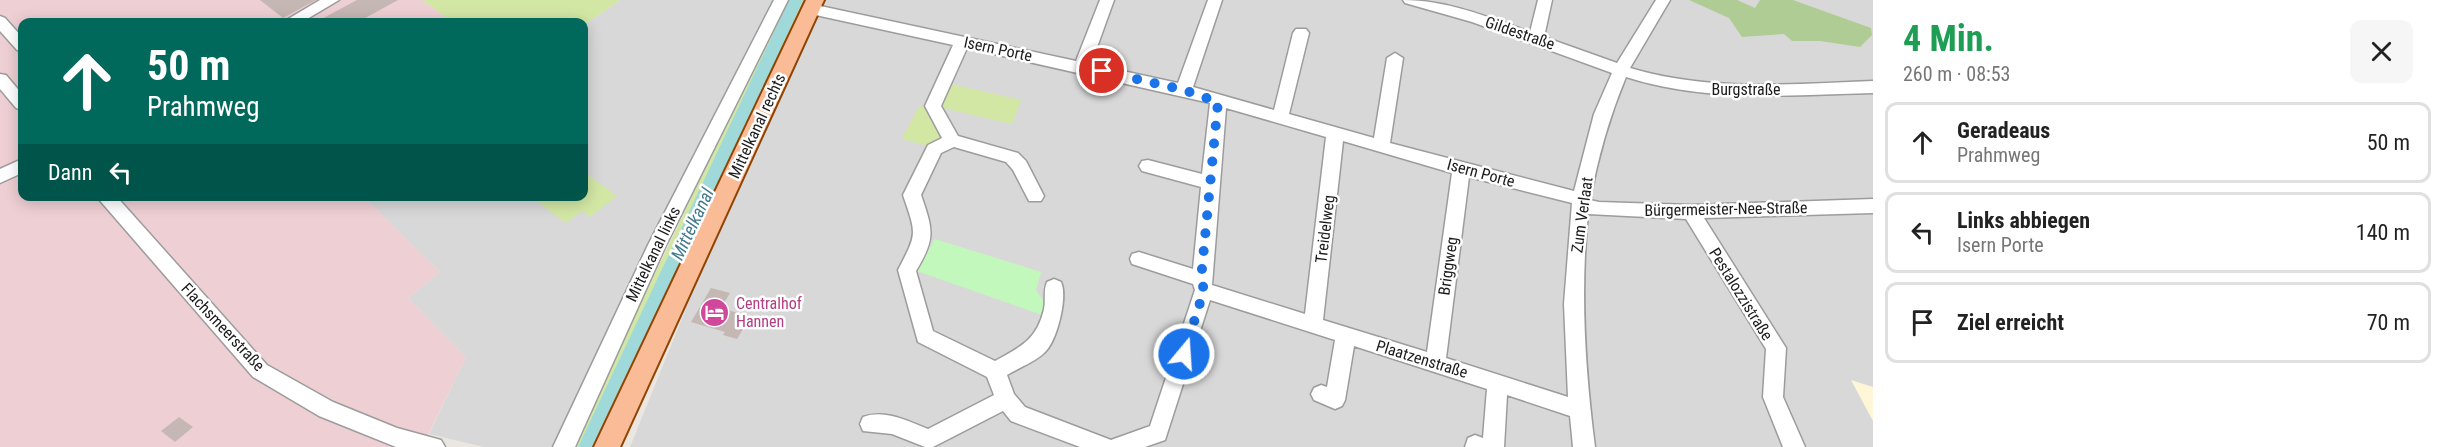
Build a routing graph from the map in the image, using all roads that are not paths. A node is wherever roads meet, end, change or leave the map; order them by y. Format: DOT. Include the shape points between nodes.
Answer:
graph roads {
  1 [pos="332,0"];
  2 [pos="781,0"];
  3 [pos="1105,0"];
  4 [pos="1215,0"];
  5 [pos="1415,0"];
  6 [pos="1545,0"];
  7 [pos="1663,0"];
  8 [pos="813,5"];
  9 [pos="303,18"];
  10 [pos="0,21"];
  11 [pos="1301,33"];
  12 [pos="1536,38"];
  13 [pos="18,41"];
  14 [pos="963,41"];
  15 [pos="1395,58"];
  16 [pos="1082,67"];
  17 [pos="1620,70"];
  18 [pos="0,79"];
  19 [pos="1873,87"];
  20 [pos="1184,90"];
  21 [pos="18,99"];
  22 [pos="1218,102"];
  23 [pos="1280,117"];
  24 [pos="1335,134"];
  25 [pos="952,141"];
  26 [pos="1381,145"];
  27 [pos="1148,166"];
  28 [pos="18,167"];
  29 [pos="1461,169"];
  30 [pos="0,177"];
  31 [pos="1212,183"];
  32 [pos="1035,196"];
  33 [pos="109,201"];
  34 [pos="1581,202"];
  35 [pos="1873,206"];
  36 [pos="1691,212"];
  37 [pos="1139,260"];
  38 [pos="1203,285"];
  39 [pos="1054,287"];
  40 [pos="1312,324"];
  41 [pos="1346,335"];
  42 [pos="1435,363"];
  43 [pos="996,371"];
  44 [pos="1498,383"];
  45 [pos="1321,394"];
  46 [pos="1006,399"];
  47 [pos="1578,409"];
  48 [pos="870,424"];
  49 [pos="1483,446"];
  50 [pos="434,447"];
  51 [pos="564,447"];
  52 [pos="607,447"];
  53 [pos="1103,447"];
  54 [pos="1117,447"];
  55 [pos="1584,447"];
  56 [pos="1794,447"];
  1 -- 9 [label="street"];
  2 -- 51 [label="street, Mittelkanal links" via="657,245"];
  3 -- 16 [label="street"];
  4 -- 20 [label="street"];
  5 -- 12 [label="street, Gildestraße"];
  6 -- 12 [label="street"];
  7 -- 17 [label="street, Zum Verlaat"];
  8 -- 14 [label="street, Isern Porte"];
  8 -- 52 [label="main road, Mittelkanal rechts"];
  10 -- 13 [label="street"];
  11 -- 23 [label="street"];
  12 -- 17 [label="street, Gildestraße"];
  14 -- 16 [label="street, Isern Porte"];
  14 -- 25 [label="street" via="933,106"];
  15 -- 26 [label="street"];
  16 -- 20 [label="street, Isern Porte"];
  17 -- 19 [label="street, Burgstraße" via="1707,90"];
  17 -- 34 [label="street, Zum Verlaat" via="1596,132"];
  18 -- 21 [label="street"];
  20 -- 22 [label="street, Isern Porte"];
  22 -- 23 [label="street, Isern Porte"];
  22 -- 31 [label="street"];
  23 -- 24 [label="street, Isern Porte"];
  24 -- 26 [label="street, Isern Porte"];
  24 -- 40 [label="street, Treidelweg"];
  25 -- 32 [label="street" via="1012,157"];
  25 -- 43 [label="street" via="934,149 912,195 925,233 924,243 907,270 925,336"];
  26 -- 29 [label="street, Isern Porte"];
  27 -- 31 [label="street"];
  28 -- 30 [label="street"];
  29 -- 34 [label="street, Isern Porte"];
  29 -- 42 [label="street, Briggweg"];
  31 -- 38 [label="street"];
  33 -- 50 [label="street, Flachsmeerstraße" via="260,371 326,410"];
  34 -- 36 [label="street, Bürgermeister-Nee-Straße" via="1599,209"];
  34 -- 47 [label="street, Zum Verlaat" via="1574,311"];
  35 -- 36 [label="street, Bürgermeister-Nee-Straße"];
  36 -- 56 [label="street, Pestalozzistraße" via="1776,348 1773,397"];
  37 -- 38 [label="street, Plaatzenstraße"];
  38 -- 40 [label="street, Plaatzenstraße"];
  38 -- 54 [label="street" via="1158,434"];
  39 -- 43 [label="street" via="1054,309 1038,347"];
  40 -- 41 [label="street, Plaatzenstraße"];
  41 -- 42 [label="street, Plaatzenstraße"];
  41 -- 45 [label="street" via="1335,400"];
  42 -- 44 [label="street, Plaatzenstraße"];
  43 -- 46 [label="street"];
  44 -- 47 [label="street, Plaatzenstraße"];
  44 -- 49 [label="street"];
  46 -- 48 [label="street" via="929,439 892,425"];
  46 -- 53 [label="street" via="1018,414"];
  47 -- 55 [label="street, Zum Verlaat"];
}
